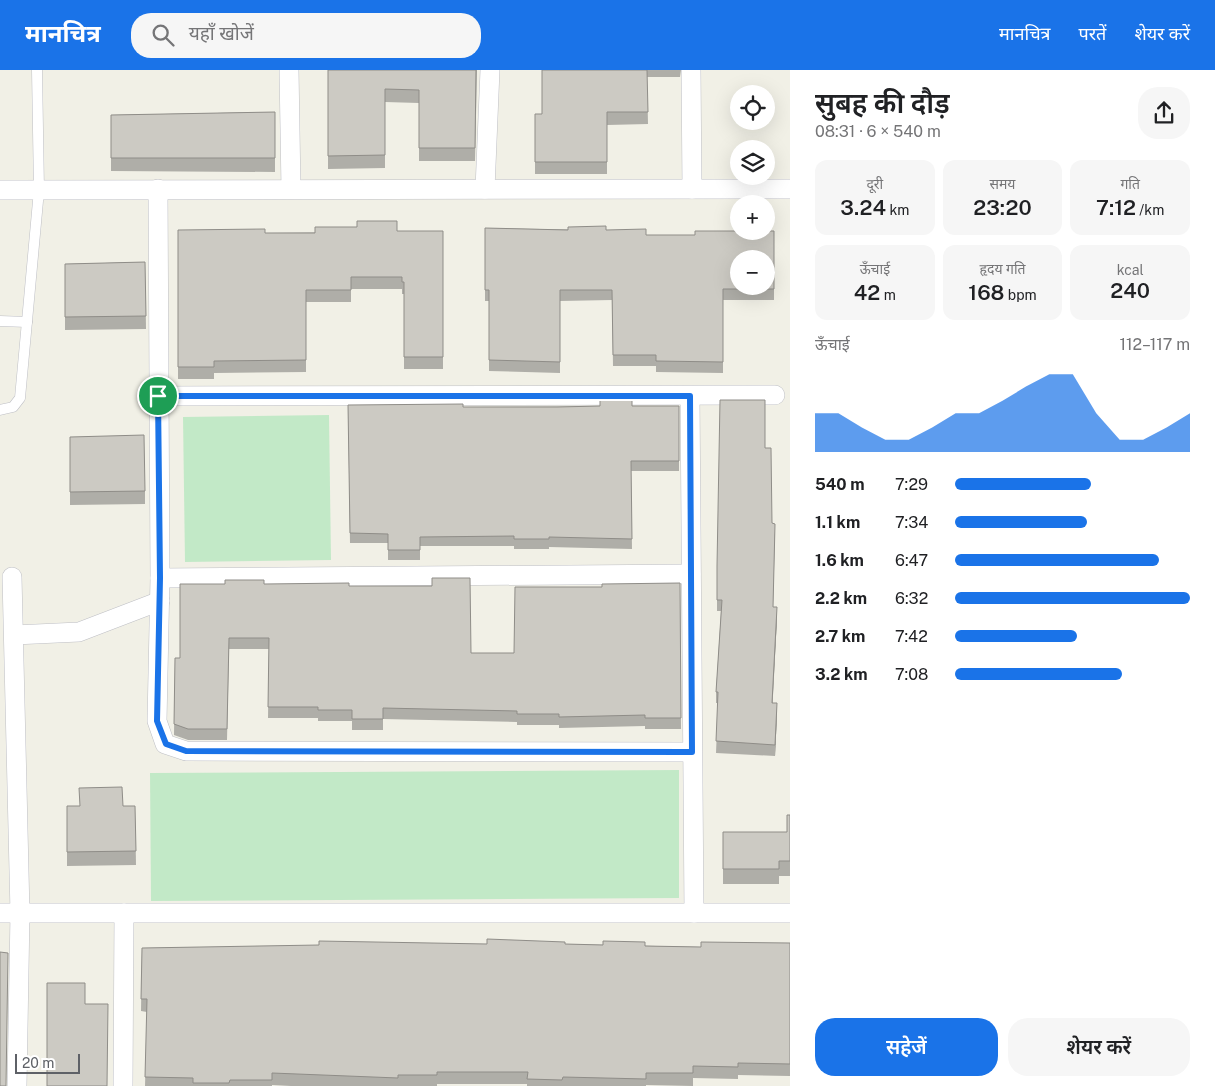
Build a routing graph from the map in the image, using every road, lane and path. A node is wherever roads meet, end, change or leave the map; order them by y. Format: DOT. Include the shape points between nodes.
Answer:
graph roads {
  1 [pos="37,70"];
  2 [pos="289,70"];
  3 [pos="490,70"];
  4 [pos="691,70"];
  5 [pos="158,189"];
  6 [pos="291,189"];
  7 [pos="485,189"];
  8 [pos="692,189"];
  9 [pos="790,189"];
  10 [pos="0,190"];
  11 [pos="39,190"];
  12 [pos="0,321"];
  13 [pos="27,322"];
  14 [pos="774,395"];
  15 [pos="158,396"];
  16 [pos="690,396"];
  17 [pos="0,410"];
  18 [pos="691,574"];
  19 [pos="12,577"];
  20 [pos="160,578"];
  21 [pos="160,601"];
  22 [pos="14,636"];
  23 [pos="692,752"];
  24 [pos="0,913"];
  25 [pos="20,913"];
  26 [pos="124,913"];
  27 [pos="694,913"];
  28 [pos="790,913"];
  29 [pos="17,1086"];
  30 [pos="123,1086"];
  1 -- 11 [label="lane"];
  2 -- 6 [label="street"];
  3 -- 7 [label="street"];
  4 -- 8 [label="street"];
  5 -- 6 [label="street"];
  5 -- 11 [label="street"];
  5 -- 15 [label="street"];
  6 -- 7 [label="street"];
  7 -- 8 [label="street"];
  8 -- 9 [label="street"];
  10 -- 11 [label="street"];
  11 -- 13 [label="lane"];
  12 -- 13 [label="lane"];
  13 -- 17 [label="lane" via="20,398 13,407"];
  14 -- 16 [label="street"];
  15 -- 16 [label="street"];
  15 -- 20 [label="street"];
  16 -- 18 [label="street"];
  18 -- 20 [label="street"];
  18 -- 23 [label="street"];
  19 -- 22 [label="street"];
  20 -- 21 [label="street"];
  21 -- 22 [label="street" via="79,632"];
  21 -- 23 [label="street" via="157,721 166,744 175,748 186,751"];
  22 -- 25 [label="street"];
  23 -- 27 [label="street"];
  24 -- 25 [label="street"];
  25 -- 26 [label="street"];
  25 -- 29 [label="street"];
  26 -- 27 [label="street"];
  26 -- 30 [label="street"];
  27 -- 28 [label="street"];
}
